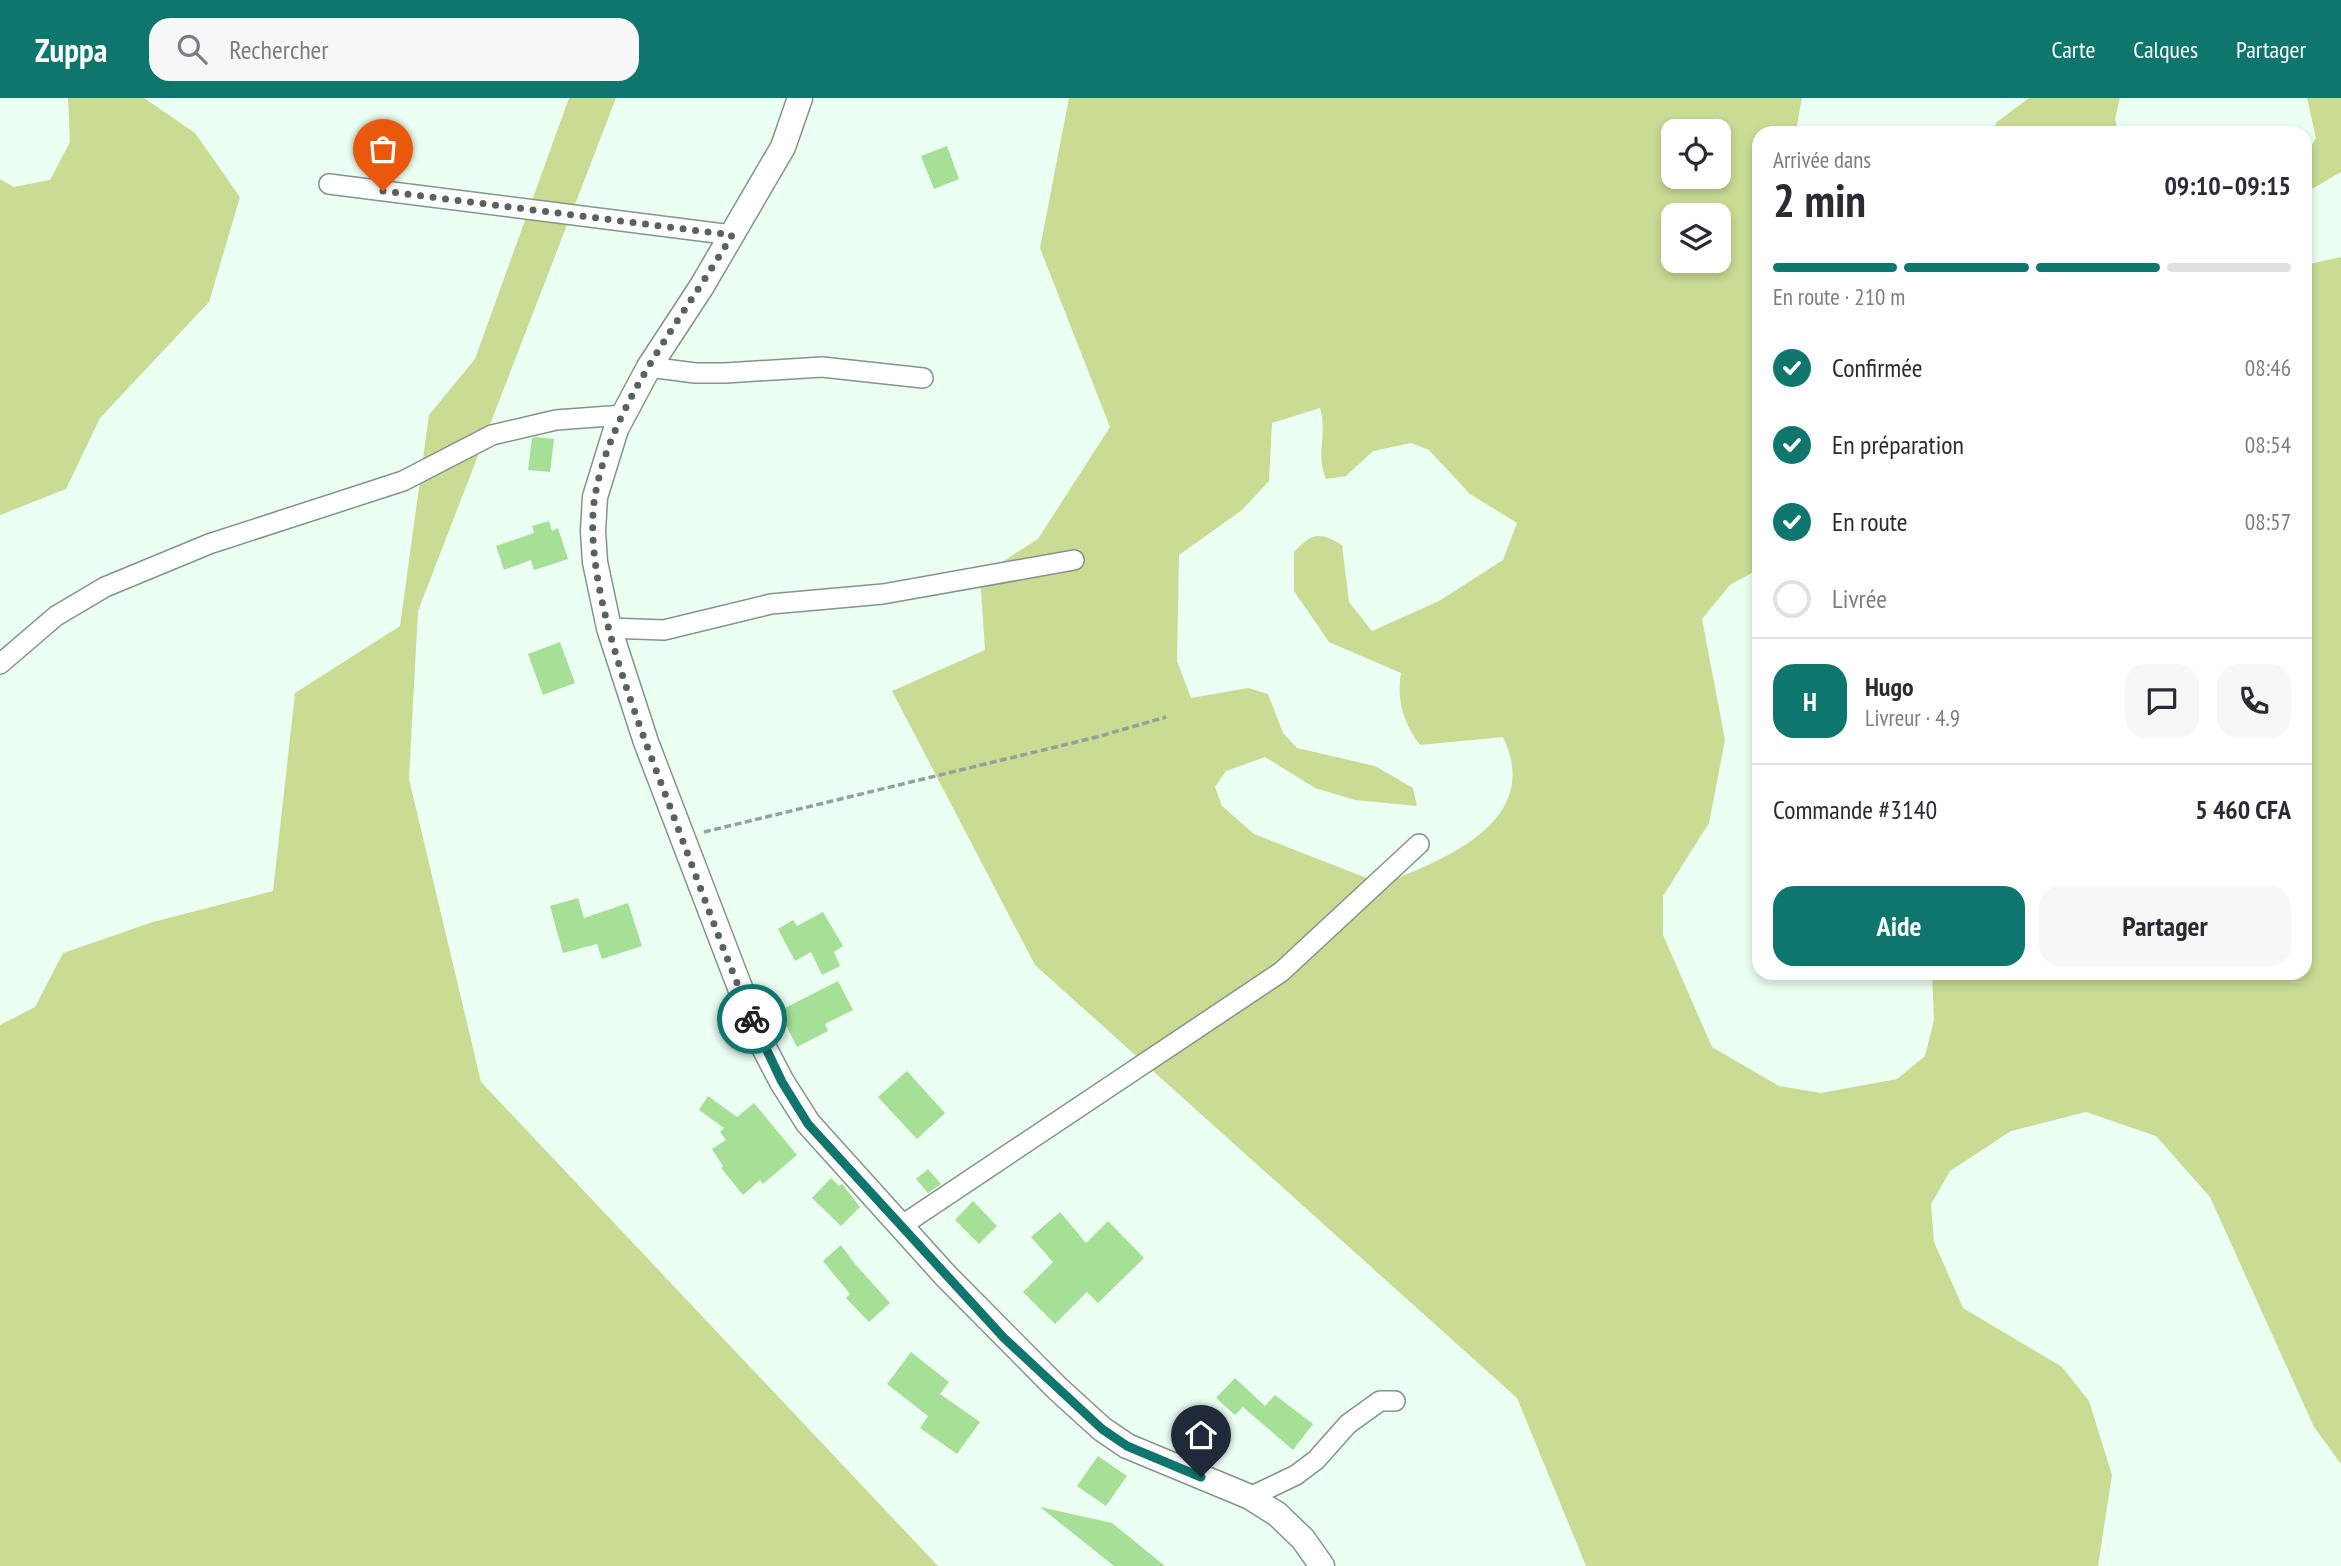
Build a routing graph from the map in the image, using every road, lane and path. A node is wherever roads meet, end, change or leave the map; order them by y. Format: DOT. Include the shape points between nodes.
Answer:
graph roads {
  1 [pos="800,98"];
  2 [pos="329,184"];
  3 [pos="732,235"];
  4 [pos="649,367"];
  5 [pos="923,378"];
  6 [pos="624,415"];
  7 [pos="1074,560"];
  8 [pos="609,628"];
  9 [pos="0,664"];
  10 [pos="1166,717"];
  11 [pos="681,837"];
  12 [pos="1419,844"];
  13 [pos="901,1226"];
  14 [pos="1395,1401"];
  15 [pos="1250,1497"];
  16 [pos="1322,1566"];
  1 -- 3 [label="street" via="783,147"];
  2 -- 3 [label="street"];
  3 -- 4 [label="street"];
  4 -- 5 [label="street" via="695,373 822,367"];
  4 -- 6 [label="street"];
  6 -- 8 [label="street" via="595,497 595,562"];
  6 -- 9 [label="street" via="556,420 492,435 403,481 209,544 105,587 56,616"];
  7 -- 8 [label="street" via="883,594 771,604 664,630"];
  8 -- 11 [label="street"];
  10 -- 11 [label="path"];
  11 -- 13 [label="street" via="760,1040 782,1082 808,1124"];
  12 -- 13 [label="street" via="1281,972"];
  13 -- 15 [label="street" via="1004,1338 1102,1429 1127,1446"];
  14 -- 15 [label="street" via="1380,1401 1348,1424 1296,1475"];
  15 -- 16 [label="street" via="1277,1514"];
}
